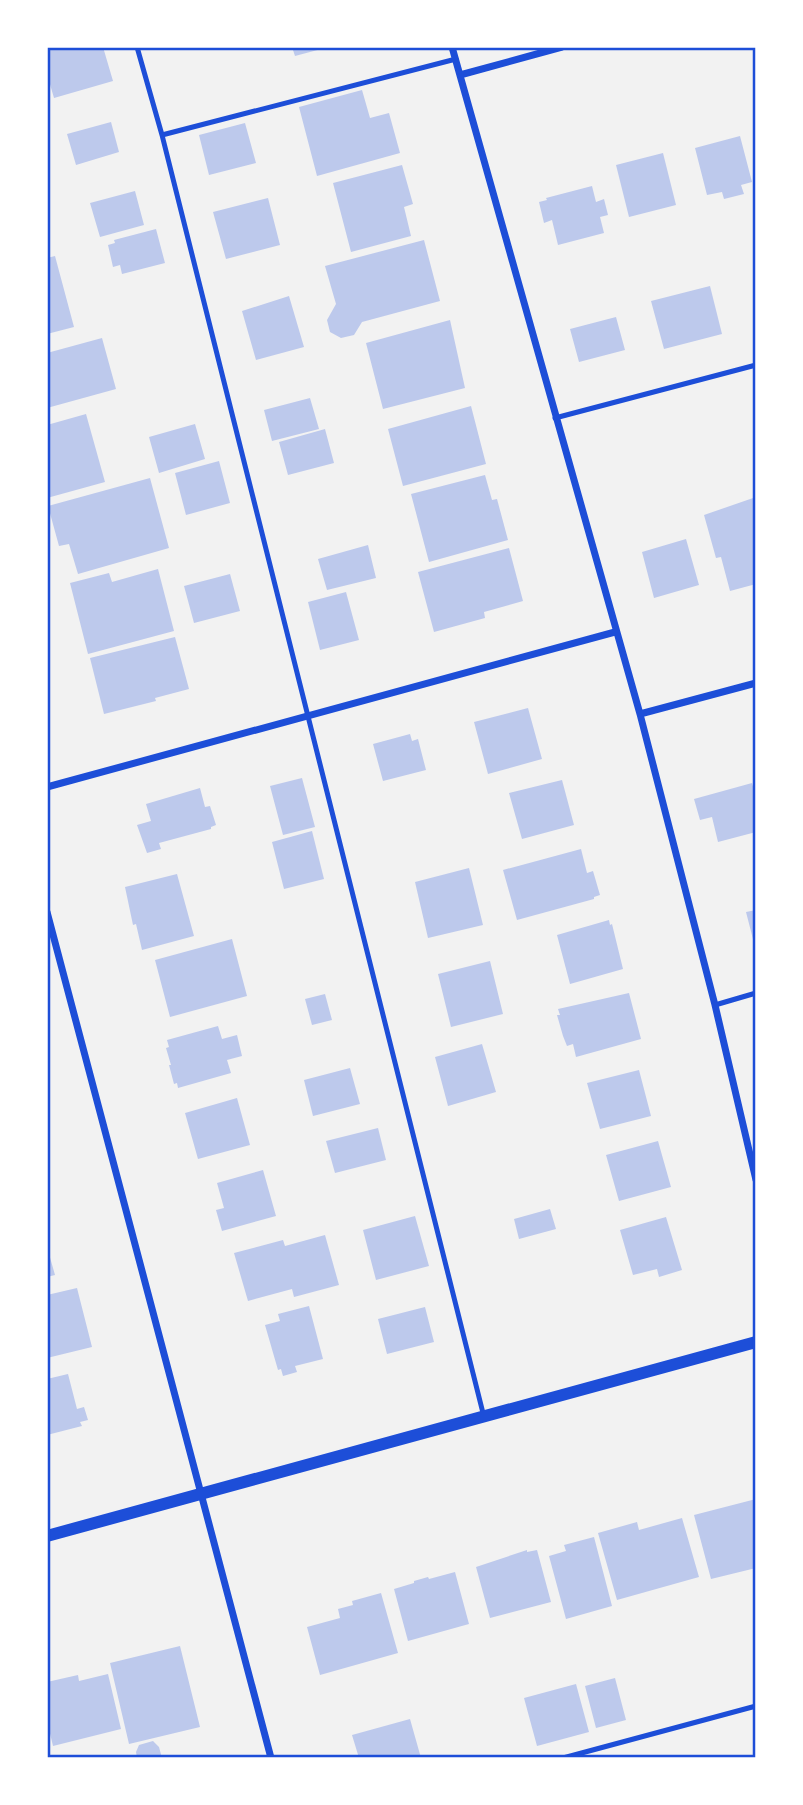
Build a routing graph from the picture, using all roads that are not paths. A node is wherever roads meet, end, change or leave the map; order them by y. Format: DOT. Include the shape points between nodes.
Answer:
graph roads {
  1 [pos="136,47"];
  2 [pos="452,47"];
  3 [pos="562,47"];
  4 [pos="456,59"];
  5 [pos="460,75"];
  6 [pos="162,135"];
  7 [pos="756,365"];
  8 [pos="555,418"];
  9 [pos="615,632"];
  10 [pos="756,683"];
  11 [pos="640,715"];
  12 [pos="310,716"];
  13 [pos="47,786"];
  14 [pos="47,912"];
  15 [pos="756,993"];
  16 [pos="715,1005"];
  17 [pos="756,1180"];
  18 [pos="756,1342"];
  19 [pos="484,1417"];
  20 [pos="200,1494"];
  21 [pos="47,1536"];
  22 [pos="756,1706"];
  23 [pos="591,1750"];
  24 [pos="271,1758"];
  25 [pos="563,1758"];
  26 [pos="593,1758"];
  1 -- 6 [label="lane"];
  2 -- 4 [label="street"];
  3 -- 5 [label="street"];
  4 -- 5 [label="street"];
  4 -- 6 [label="lane"];
  5 -- 8 [label="street"];
  6 -- 12 [label="lane"];
  7 -- 8 [label="lane"];
  8 -- 9 [label="street"];
  9 -- 11 [label="street"];
  9 -- 12 [label="street"];
  10 -- 11 [label="street"];
  11 -- 16 [label="street"];
  12 -- 13 [label="street"];
  12 -- 19 [label="lane"];
  14 -- 20 [label="street"];
  15 -- 16 [label="lane"];
  16 -- 17 [label="street"];
  18 -- 19 [label="street"];
  19 -- 20 [label="street"];
  20 -- 21 [label="street"];
  20 -- 24 [label="street"];
  22 -- 23 [label="lane"];
  23 -- 25 [label="lane"];
  23 -- 26 [label="lane"];
}
